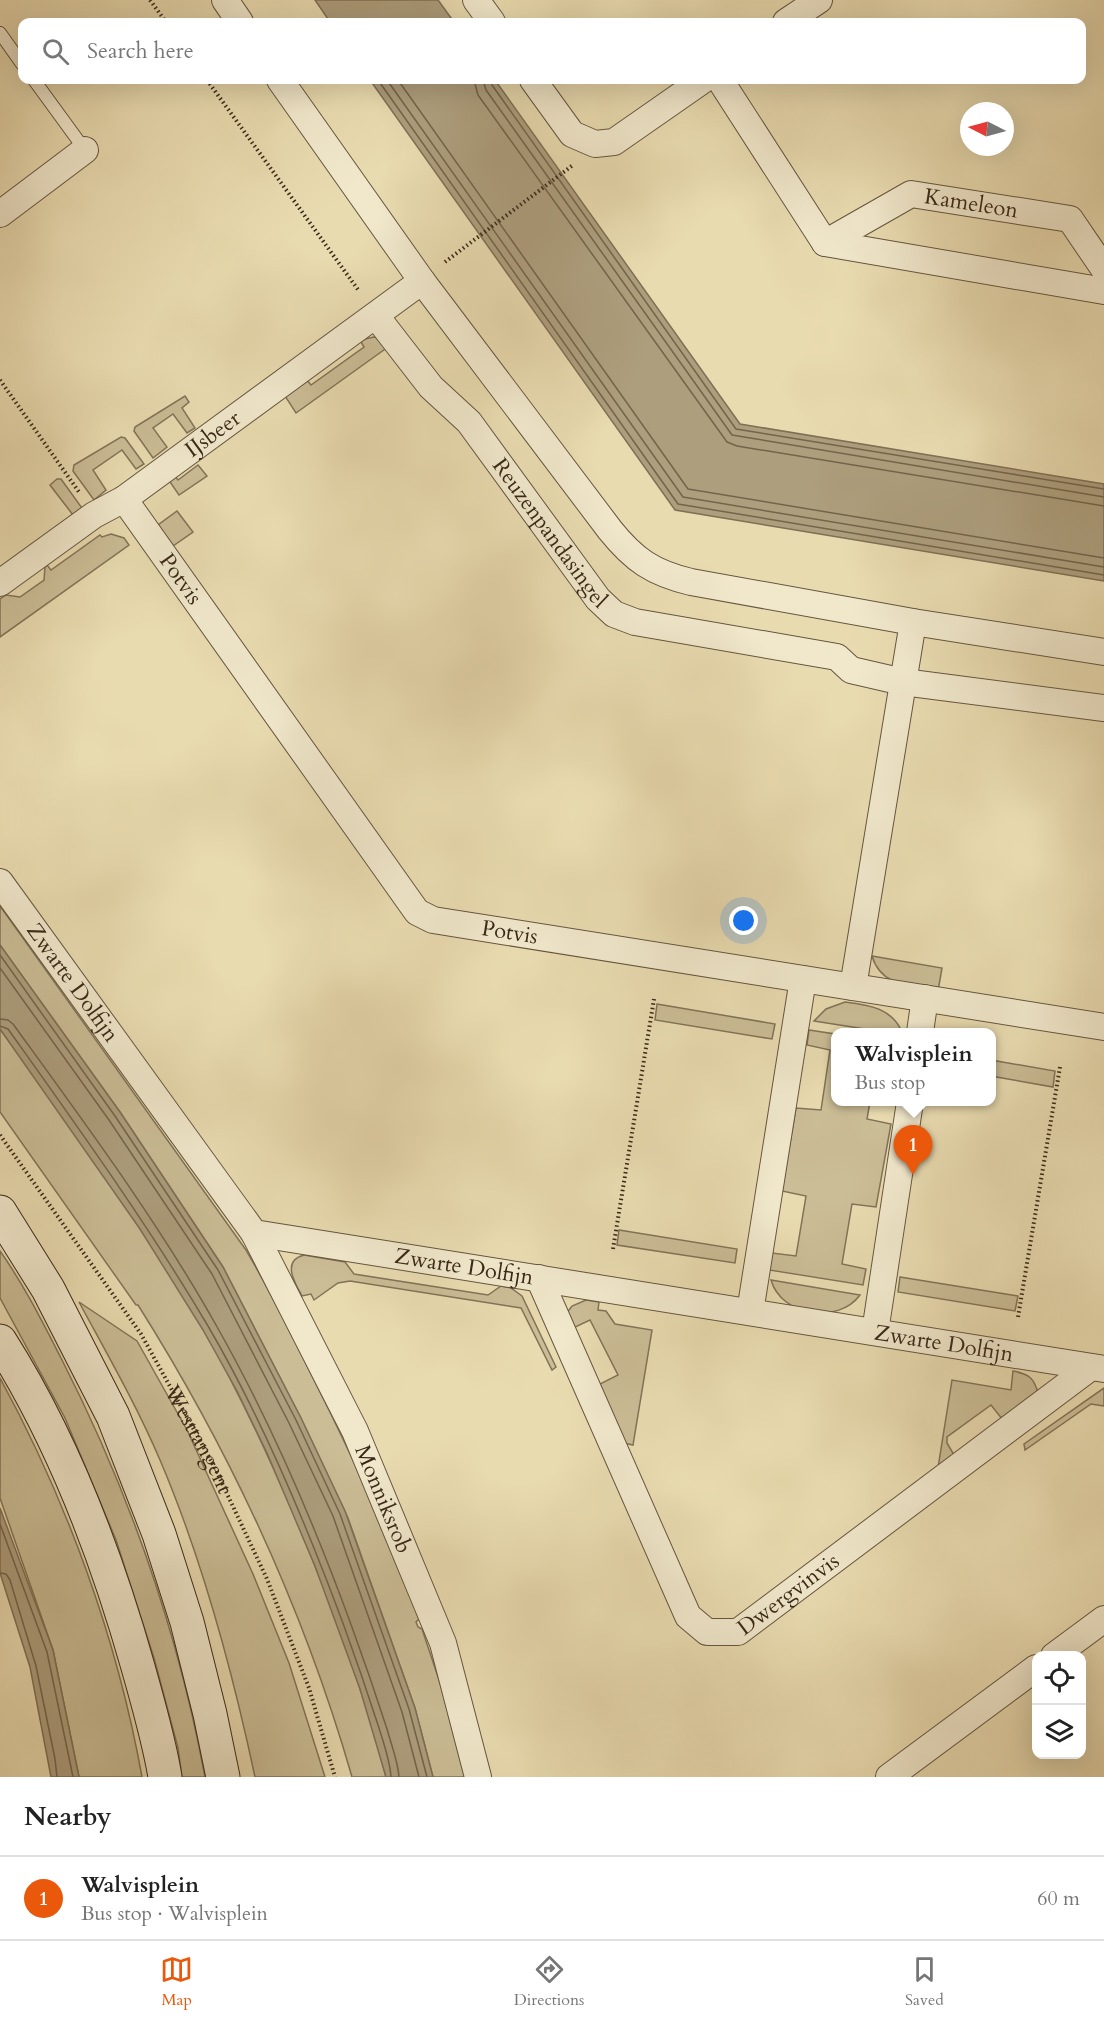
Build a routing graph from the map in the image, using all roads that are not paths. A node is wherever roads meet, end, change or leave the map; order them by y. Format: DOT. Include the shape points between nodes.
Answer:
graph roads {
  1 [pos="225,0"];
  2 [pos="476,0"];
  3 [pos="819,0"];
  4 [pos="237,18"];
  5 [pos="489,18"];
  6 [pos="792,18"];
  7 [pos="0,33"];
  8 [pos="18,58"];
  9 [pos="37,84"];
  10 [pos="283,84"];
  11 [pos="536,84"];
  12 [pos="697,84"];
  13 [pos="723,84"];
  14 [pos="85,150"];
  15 [pos="0,214"];
  16 [pos="825,243"];
  17 [pos="1104,269"];
  18 [pos="422,281"];
  19 [pos="1104,291"];
  20 [pos="376,316"];
  21 [pos="124,499"];
  22 [pos="0,583"];
  23 [pos="913,622"];
  24 [pos="1104,652"];
  25 [pos="903,682"];
  26 [pos="1104,708"];
  27 [pos="0,882"];
  28 [pos="803,979"];
  29 [pos="853,987"];
  30 [pos="925,998"];
  31 [pos="1104,1027"];
  32 [pos="921,1028"];
  33 [pos="909,1106"];
  34 [pos="0,1212"];
  35 [pos="254,1233"];
  36 [pos="538,1278"];
  37 [pos="750,1312"];
  38 [pos="875,1332"];
  39 [pos="0,1341"];
  40 [pos="1098,1368"];
  41 [pos="1104,1618"];
  42 [pos="1061,1651"];
  43 [pos="1032,1671"];
  44 [pos="165,1777"];
  45 [pos="223,1777"];
  46 [pos="478,1777"];
  47 [pos="889,1777"];
  1 -- 4 [label="street"];
  2 -- 5 [label="street"];
  3 -- 6 [label="street"];
  7 -- 8 [label="lane"];
  9 -- 14 [label="lane"];
  10 -- 18 [label="street"];
  11 -- 12 [label="street" via="572,134 595,144 614,142"];
  13 -- 16 [label="street"];
  14 -- 15 [label="street"];
  16 -- 17 [label="street, Kameleon" via="911,194 1070,219"];
  16 -- 19 [label="street"];
  18 -- 20 [label="street, IJsbeer"];
  18 -- 23 [label="street" via="610,530 646,566 686,580"];
  20 -- 21 [label="street, IJsbeer"];
  20 -- 25 [label="street, Reuzenpandasingel" via="430,387 470,422 598,599 614,614 635,622 837,657 851,670"];
  21 -- 22 [label="street, IJsbeer" via="94,515"];
  21 -- 28 [label="street, Potvis" via="417,912 433,920"];
  23 -- 24 [label="street"];
  23 -- 25 [label="street"];
  25 -- 26 [label="street, Reuzenpandasingel"];
  25 -- 29 [label="street"];
  27 -- 35 [label="street, Zwarte Dolfijn"];
  28 -- 29 [label="street, Potvis"];
  28 -- 37 [label="street"];
  29 -- 30 [label="street, Potvis"];
  30 -- 31 [label="street, Potvis"];
  30 -- 32 [label="street"];
  33 -- 38 [label="street"];
  34 -- 45 [label="main road" via="48,1289 113,1416 159,1534 187,1622"];
  35 -- 36 [label="street, Zwarte Dolfijn"];
  35 -- 46 [label="street, Monniksrob" via="355,1431 443,1643"];
  36 -- 37 [label="street, Zwarte Dolfijn"];
  36 -- 40 [label="street, Dwergvinvis" via="688,1616 707,1632 738,1632"];
  37 -- 38 [label="street, Zwarte Dolfijn"];
  38 -- 40 [label="street, Zwarte Dolfijn"];
  39 -- 44 [label="main road" via="47,1425 91,1527 131,1642"];
  41 -- 42 [label="street"];
  43 -- 47 [label="street"];
}
